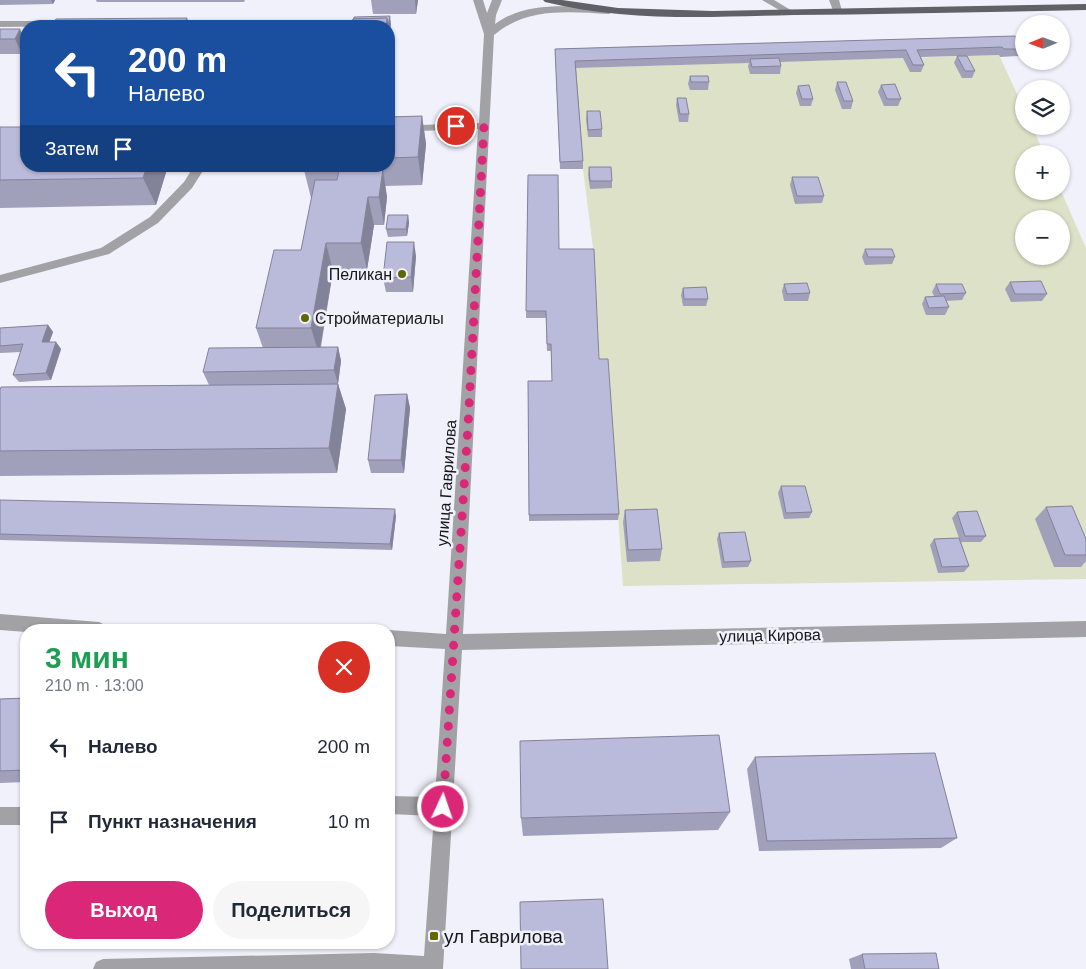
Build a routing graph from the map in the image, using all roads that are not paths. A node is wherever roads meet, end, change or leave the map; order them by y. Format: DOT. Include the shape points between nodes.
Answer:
graph roads {
  1 [pos="478,0"];
  2 [pos="497,0"];
  3 [pos="548,0"];
  4 [pos="597,0"];
  5 [pos="767,0"];
  6 [pos="834,0"];
  7 [pos="581,7"];
  8 [pos="1086,7"];
  9 [pos="618,11"];
  10 [pos="837,11"];
  11 [pos="789,12"];
  12 [pos="0,24"];
  13 [pos="20,24"];
  14 [pos="489,34"];
  15 [pos="484,126"];
  16 [pos="395,129"];
  17 [pos="196,172"];
  18 [pos="0,279"];
  19 [pos="0,622"];
  20 [pos="25,624"];
  21 [pos="1086,629"];
  22 [pos="395,638"];
  23 [pos="454,642"];
  24 [pos="395,805"];
  25 [pos="443,807"];
  26 [pos="0,816"];
  27 [pos="20,816"];
  28 [pos="433,968"];
  29 [pos="103,969"];
  1 -- 14 [label="street"];
  2 -- 14 [label="street, улица Гаврилова" via="491,14"];
  3 -- 7 [label="main road"];
  4 -- 7 [label="street"];
  5 -- 11 [label="street"];
  6 -- 10 [label="street"];
  7 -- 9 [label="main road"];
  8 -- 10 [label="main road"];
  9 -- 11 [label="main road"];
  9 -- 14 [label="street" via="531,12 506,20"];
  10 -- 11 [label="main road"];
  12 -- 13 [label="street"];
  14 -- 15 [label="street, улица Гаврилова"];
  15 -- 16 [label="street"];
  15 -- 23 [label="street, улица Гаврилова"];
  17 -- 18 [label="street" via="154,220 106,252"];
  19 -- 20 [label="street"];
  21 -- 23 [label="street, улица Кирова"];
  22 -- 23 [label="street, улица Кирова"];
  23 -- 25 [label="street, улица Гаврилова"];
  24 -- 25 [label="street"];
  25 -- 28 [label="street, улица Гаврилова"];
  26 -- 27 [label="street"];
  28 -- 29 [label="street" via="374,963"];
}
